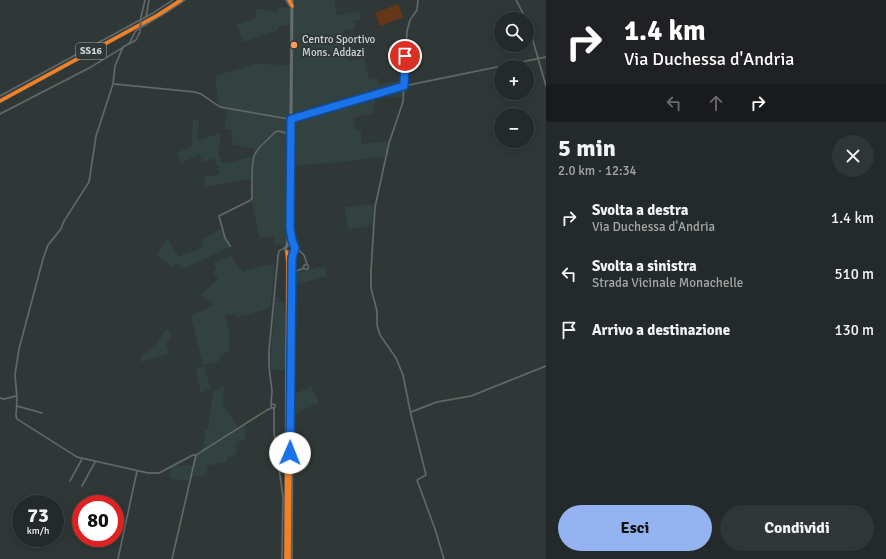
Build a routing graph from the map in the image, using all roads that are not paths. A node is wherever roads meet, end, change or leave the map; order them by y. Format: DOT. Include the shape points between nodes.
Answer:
graph roads {
  1 [pos="145,0"];
  2 [pos="149,0"];
  3 [pos="173,0"];
  4 [pos="177,0"];
  5 [pos="181,0"];
  6 [pos="185,0"];
  7 [pos="288,0"];
  8 [pos="292,0"];
  9 [pos="418,0"];
  10 [pos="516,0"];
  11 [pos="292,8"];
  12 [pos="523,12"];
  13 [pos="146,17"];
  14 [pos="534,43"];
  15 [pos="128,44"];
  16 [pos="123,47"];
  17 [pos="546,57"];
  18 [pos="539,60"];
  19 [pos="113,84"];
  20 [pos="404,86"];
  21 [pos="546,86"];
  22 [pos="0,99"];
  23 [pos="0,114"];
  24 [pos="291,119"];
  25 [pos="291,134"];
  26 [pos="290,228"];
  27 [pos="230,246"];
  28 [pos="286,246"];
  29 [pos="294,246"];
  30 [pos="282,249"];
  31 [pos="287,252"];
  32 [pos="293,252"];
  33 [pos="307,264"];
  34 [pos="304,268"];
  35 [pos="546,366"];
  36 [pos="16,396"];
  37 [pos="0,398"];
  38 [pos="272,399"];
  39 [pos="275,404"];
  40 [pos="271,405"];
  41 [pos="17,406"];
  42 [pos="273,408"];
  43 [pos="267,410"];
  44 [pos="410,412"];
  45 [pos="42,413"];
  46 [pos="196,455"];
  47 [pos="82,459"];
  48 [pos="96,461"];
  49 [pos="137,471"];
  50 [pos="70,481"];
  51 [pos="82,486"];
  52 [pos="118,559"];
  53 [pos="172,559"];
  54 [pos="282,559"];
  55 [pos="287,559"];
  56 [pos="292,559"];
  57 [pos="444,559"];
  1 -- 15 [label="street, bridge" via="138,38"];
  2 -- 13 [label="street"];
  3 -- 13 [label="street"];
  4 -- 22 [label="highway, SS16"];
  5 -- 22 [label="highway, SS16" via="158,15"];
  6 -- 15 [label="street" via="134,32"];
  7 -- 11 [label="highway"];
  8 -- 11 [label="main road"];
  9 -- 20 [label="street" via="417,10 410,20 407,31"];
  10 -- 12 [label="street"];
  11 -- 24 [label="main road"];
  13 -- 22 [label="street"];
  14 -- 18 [label="street"];
  15 -- 16 [label="street"];
  16 -- 19 [label="street" via="115,66"];
  16 -- 23 [label="street" via="91,67"];
  17 -- 18 [label="street"];
  18 -- 20 [label="street"];
  18 -- 21 [label="street"];
  19 -- 24 [label="street" via="194,92 220,107"];
  19 -- 36 [label="street" via="96,136 89,182 61,229 48,245 42,259 18,354 15,374"];
  20 -- 24 [label="street"];
  20 -- 44 [label="street" via="403,102 389,143 375,207 371,288 380,335 400,364"];
  24 -- 25 [label="main road"];
  25 -- 26 [label="main road"];
  25 -- 27 [label="street" via="275,132 256,152 253,157 252,200 219,216"];
  26 -- 28 [label="main road"];
  26 -- 29 [label="main road"];
  28 -- 29 [label="main road"];
  28 -- 30 [label="street"];
  28 -- 31 [label="main road"];
  29 -- 32 [label="main road"];
  29 -- 33 [label="street" via="304,255"];
  30 -- 31 [label="street"];
  30 -- 38 [label="street" via="277,260 270,351"];
  31 -- 32 [label="main road"];
  31 -- 55 [label="highway"];
  32 -- 55 [label="highway"];
  33 -- 34 [label="street"];
  33 -- 34 [label="street" via="308,268"];
  34 -- 56 [label="street" via="296,271 293,280"];
  35 -- 44 [label="street" via="471,396 437,402"];
  36 -- 37 [label="street"];
  36 -- 41 [label="street"];
  38 -- 39 [label="street"];
  38 -- 40 [label="street"];
  39 -- 40 [label="street"];
  39 -- 42 [label="street"];
  40 -- 42 [label="street"];
  40 -- 43 [label="street"];
  41 -- 45 [label="street"];
  41 -- 47 [label="street" via="17,419"];
  42 -- 43 [label="street"];
  42 -- 54 [label="street" via="283,497"];
  43 -- 46 [label="street"];
  44 -- 57 [label="street" via="426,475 417,480"];
  46 -- 49 [label="street" via="159,473"];
  46 -- 53 [label="street"];
  47 -- 48 [label="street"];
  47 -- 50 [label="street"];
  48 -- 49 [label="street"];
  48 -- 51 [label="street"];
  49 -- 52 [label="street"];
}
